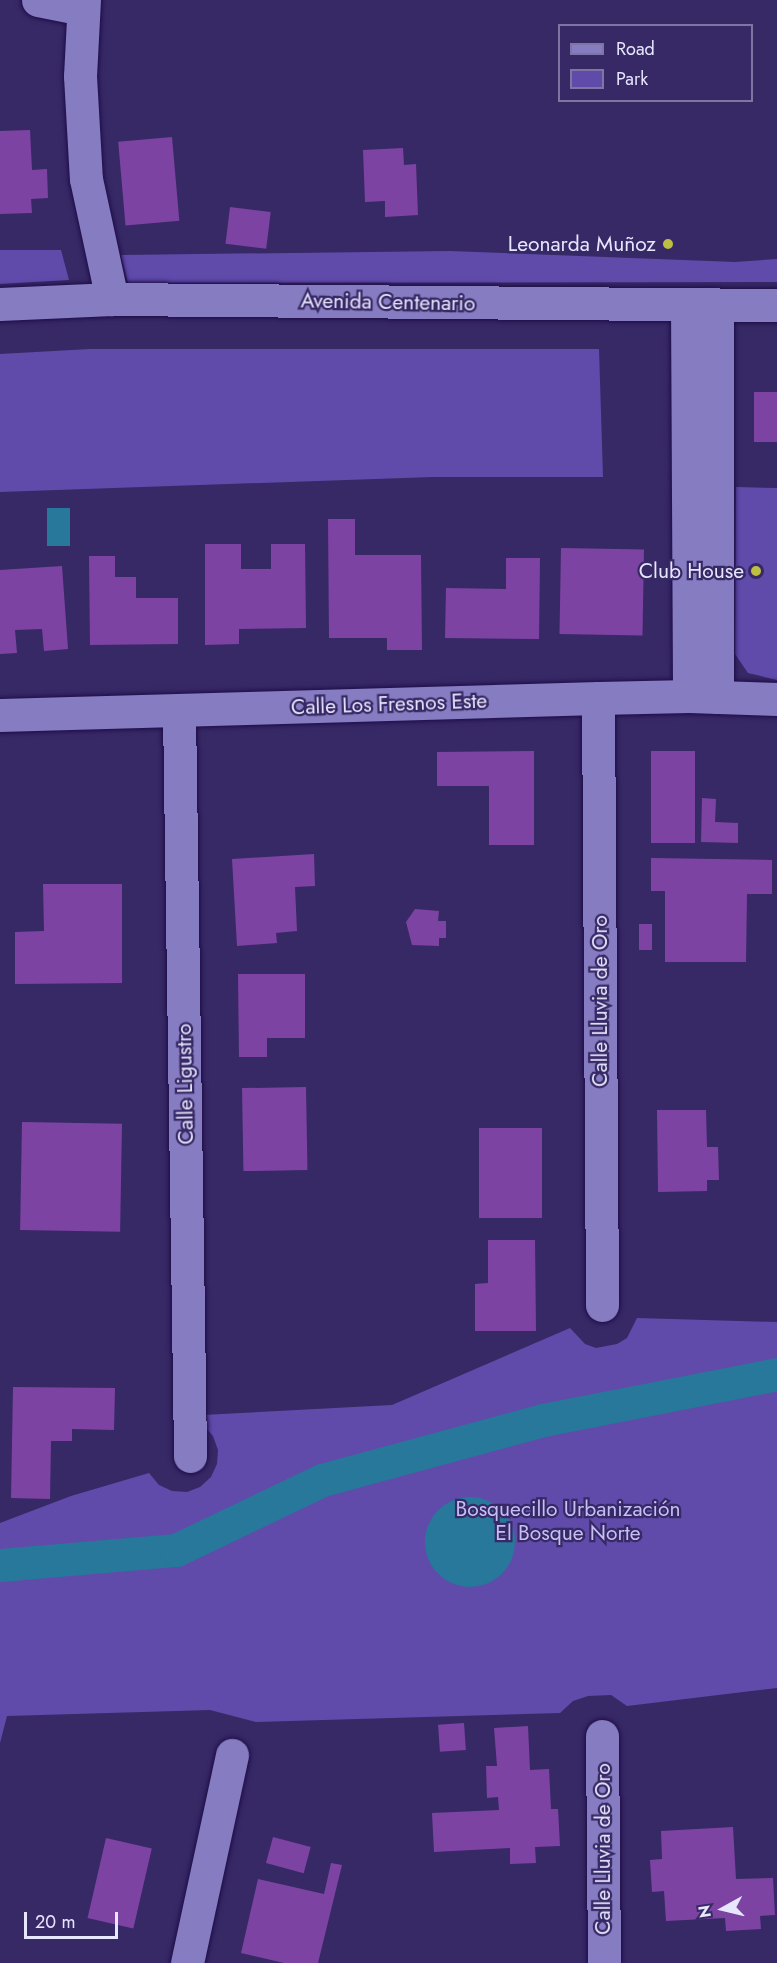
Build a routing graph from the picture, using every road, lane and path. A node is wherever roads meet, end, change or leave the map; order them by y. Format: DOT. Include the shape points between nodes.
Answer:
graph roads {
  1 [pos="38,0"];
  2 [pos="84,4"];
  3 [pos="112,299"];
  4 [pos="0,304"];
  5 [pos="777,305"];
  6 [pos="702,306"];
  7 [pos="703,697"];
  8 [pos="598,698"];
  9 [pos="777,699"];
  10 [pos="179,711"];
  11 [pos="0,715"];
  12 [pos="602,1305"];
  13 [pos="190,1456"];
  14 [pos="603,1736"];
  15 [pos="232,1755"];
  16 [pos="187,1963"];
  17 [pos="603,1963"];
  1 -- 2 [label="street"];
  2 -- 3 [label="street" via="80,76 86,179"];
  3 -- 4 [label="street, Avenida Centenario"];
  3 -- 6 [label="street, Avenida Centenario"];
  5 -- 6 [label="street, Avenida Centenario"];
  6 -- 7 [label="street"];
  7 -- 8 [label="street, Calle Los Fresnos Este"];
  7 -- 9 [label="street, Calle Los Fresnos Este"];
  8 -- 10 [label="street, Calle Los Fresnos Este"];
  8 -- 12 [label="street, Calle Lluvia de Oro"];
  10 -- 11 [label="street, Calle Los Fresnos Este"];
  10 -- 13 [label="street, Calle Ligustro"];
  14 -- 17 [label="street, Calle Lluvia de Oro"];
  15 -- 16 [label="street"];
}
